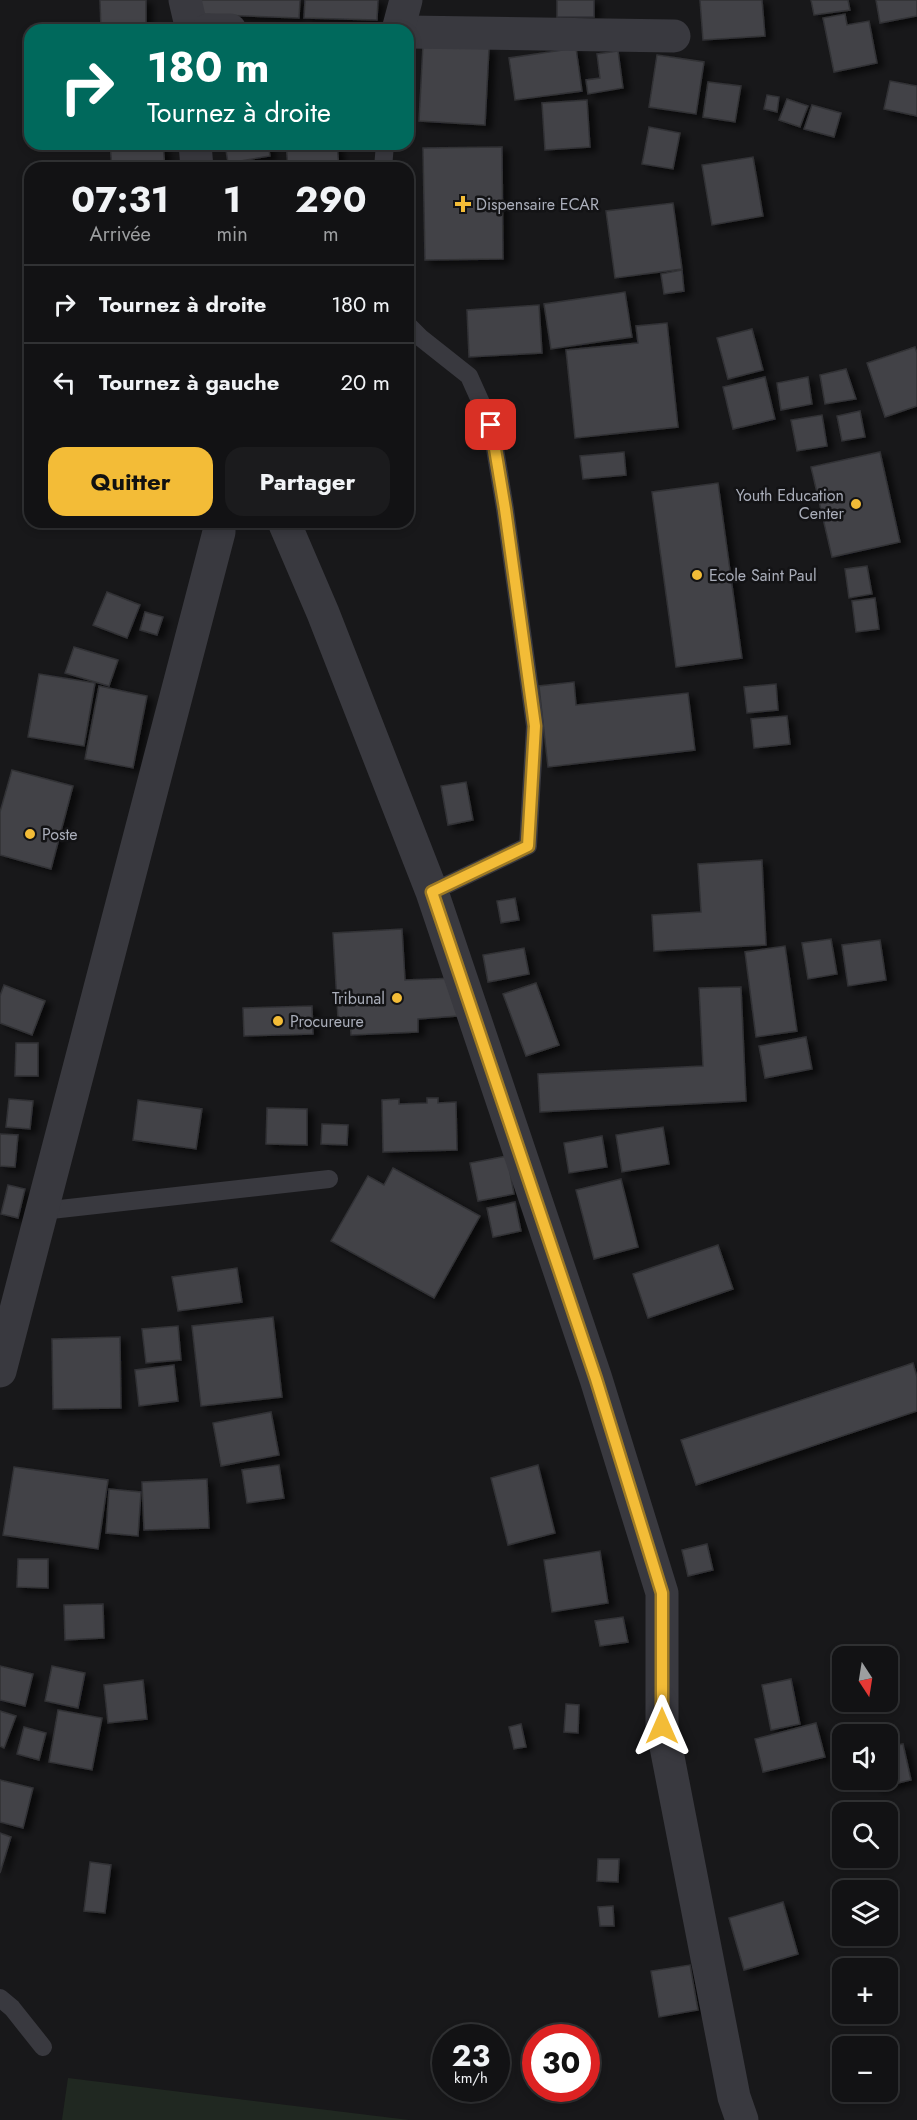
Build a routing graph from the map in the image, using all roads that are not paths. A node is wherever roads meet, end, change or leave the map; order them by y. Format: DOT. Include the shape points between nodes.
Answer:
graph roads {
  1 [pos="185,0"];
  2 [pos="405,0"];
  3 [pos="191,24"];
  4 [pos="399,24"];
  5 [pos="414,33"];
  6 [pos="674,36"];
  7 [pos="414,331"];
  8 [pos="219,528"];
  9 [pos="287,528"];
  10 [pos="432,892"];
  11 [pos="329,1179"];
  12 [pos="42,1211"];
  13 [pos="0,1371"];
  14 [pos="0,1998"];
  15 [pos="44,2047"];
  16 [pos="742,2120"];
  1 -- 3 [label="street"];
  2 -- 4 [label="street"];
  5 -- 6 [label="street"];
  7 -- 10 [label="lane" via="469,376 491,425 535,726 528,846"];
  8 -- 12 [label="street"];
  9 -- 10 [label="street"];
  10 -- 16 [label="street" via="596,1379 662,1593 662,1726 732,2086"];
  11 -- 12 [label="lane"];
  12 -- 13 [label="street"];
  14 -- 15 [label="lane"];
}
